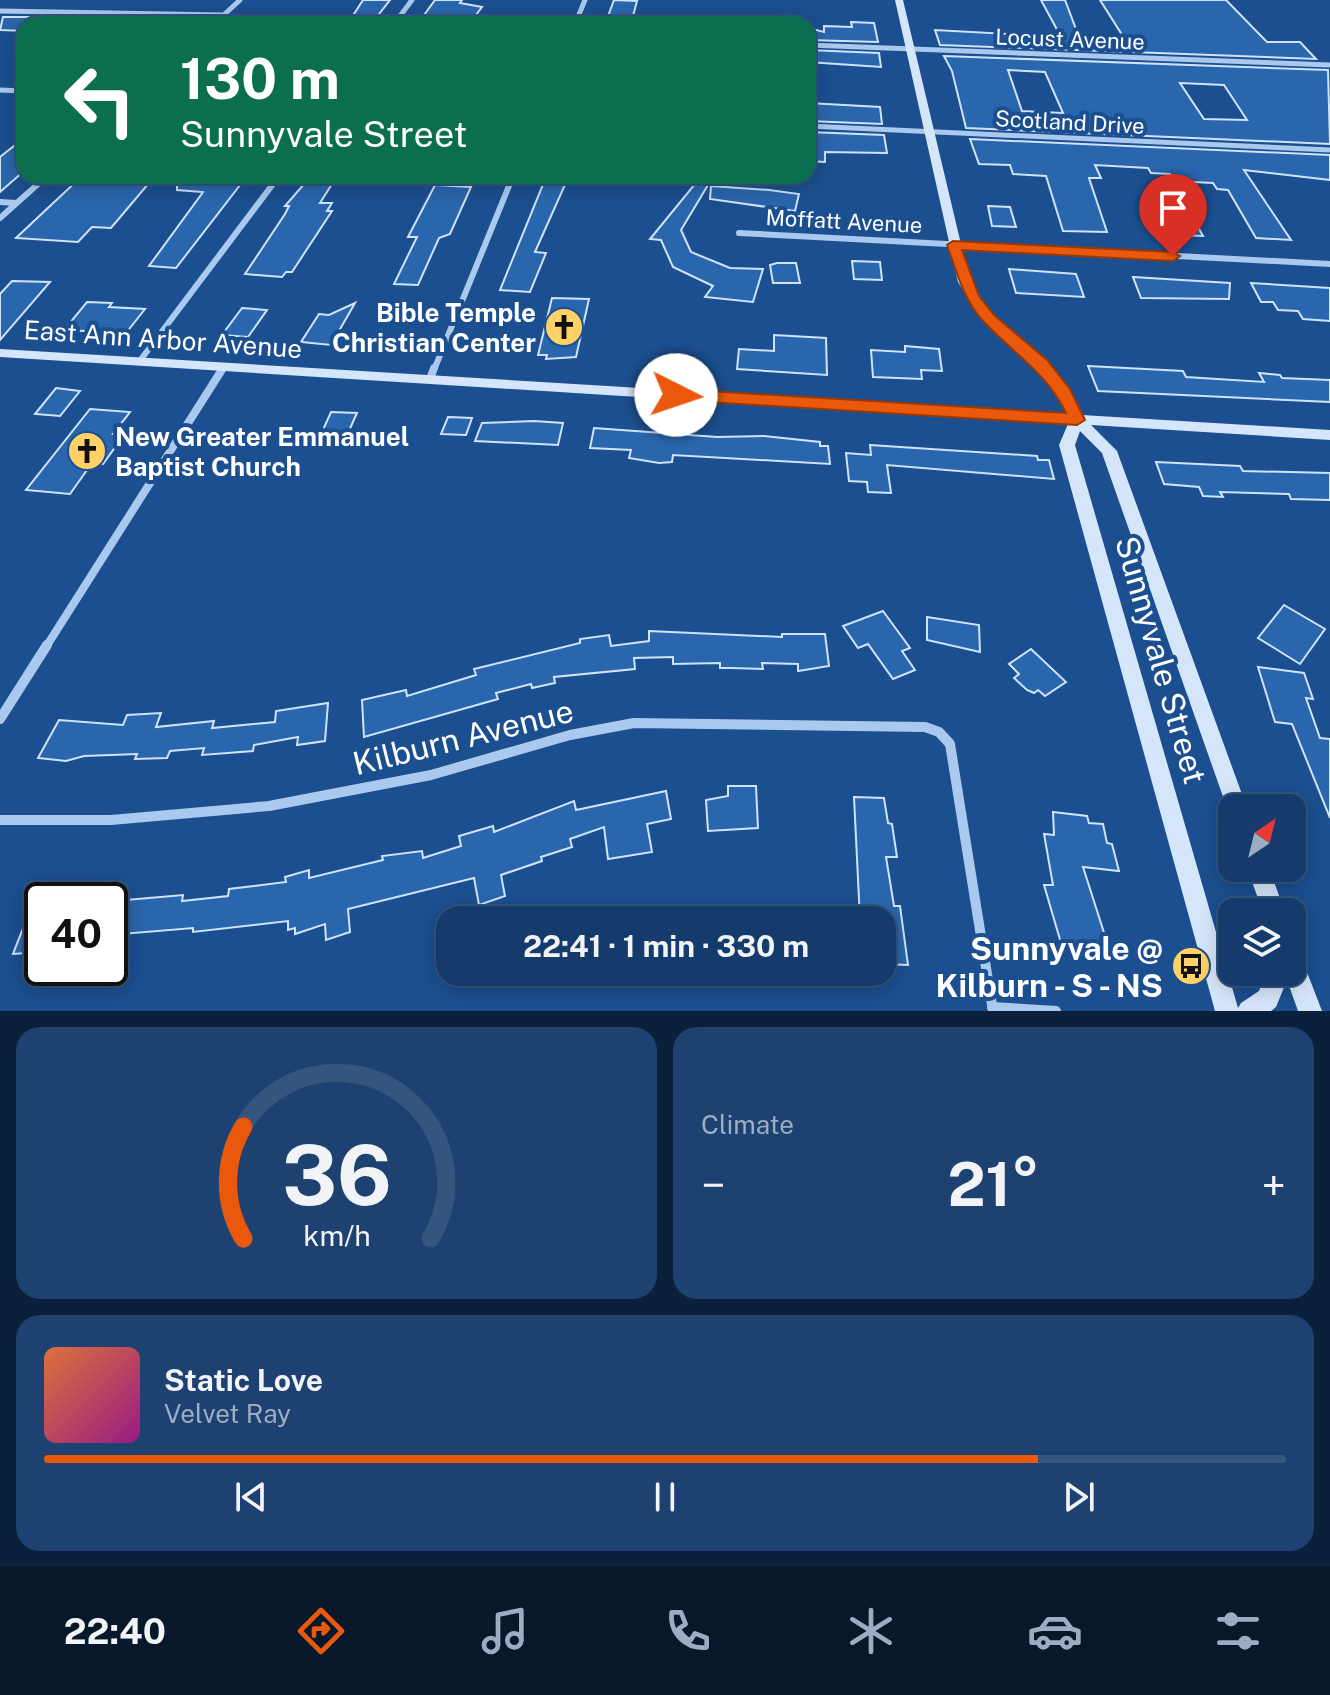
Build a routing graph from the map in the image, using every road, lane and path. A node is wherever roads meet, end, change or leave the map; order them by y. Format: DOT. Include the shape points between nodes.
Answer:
graph roads {
  1 [pos="240,0"];
  2 [pos="899,0"];
  3 [pos="0,11"];
  4 [pos="223,15"];
  5 [pos="816,45"];
  6 [pos="911,49"];
  7 [pos="1330,65"];
  8 [pos="816,126"];
  9 [pos="929,132"];
  10 [pos="1330,150"];
  11 [pos="38,184"];
  12 [pos="273,184"];
  13 [pos="510,184"];
  14 [pos="0,202"];
  15 [pos="16,203"];
  16 [pos="0,218"];
  17 [pos="739,233"];
  18 [pos="953,245"];
  19 [pos="1330,264"];
  20 [pos="0,353"];
  21 [pos="139,362"];
  22 [pos="223,368"];
  23 [pos="430,379"];
  24 [pos="1077,420"];
  25 [pos="1330,435"];
  26 [pos="0,719"];
  27 [pos="1232,794"];
  28 [pos="0,820"];
  29 [pos="1273,986"];
  30 [pos="1301,986"];
  31 [pos="992,1009"];
  32 [pos="1056,1011"];
  33 [pos="1227,1011"];
  34 [pos="1249,1011"];
  35 [pos="1310,1011"];
  1 -- 4 [label="street"];
  2 -- 6 [label="street, Sunnyvale Street"];
  3 -- 4 [label="street"];
  5 -- 6 [label="street, Locust Avenue"];
  6 -- 7 [label="street, Locust Avenue"];
  6 -- 9 [label="street, Sunnyvale Street"];
  8 -- 9 [label="street, Scotland Drive"];
  9 -- 10 [label="street, Scotland Drive"];
  9 -- 18 [label="street, Sunnyvale Street"];
  11 -- 15 [label="street"];
  12 -- 21 [label="street"];
  13 -- 23 [label="street"];
  14 -- 15 [label="street"];
  15 -- 16 [label="street"];
  17 -- 18 [label="street, Moffatt Avenue"];
  18 -- 19 [label="street, Moffatt Avenue"];
  18 -- 24 [label="street, Sunnyvale Street" via="972,297 989,319 1042,364"];
  20 -- 21 [label="street, East Ann Arbor Avenue"];
  21 -- 22 [label="street, East Ann Arbor Avenue"];
  22 -- 23 [label="street, East Ann Arbor Avenue"];
  22 -- 26 [label="street"];
  23 -- 24 [label="street, East Ann Arbor Avenue"];
  24 -- 25 [label="street, East Ann Arbor Avenue"];
  24 -- 27 [label="street, Sunnyvale Street" via="1109,451"];
  24 -- 33 [label="street, Sunnyvale Street" via="1067,445"];
  28 -- 31 [label="street, Kilburn Avenue" via="111,823 298,804 434,775 564,735 671,720 925,727 950,744"];
  29 -- 34 [label="street" via="1268,999"];
  30 -- 35 [label="street"];
  31 -- 32 [label="street"];
}
